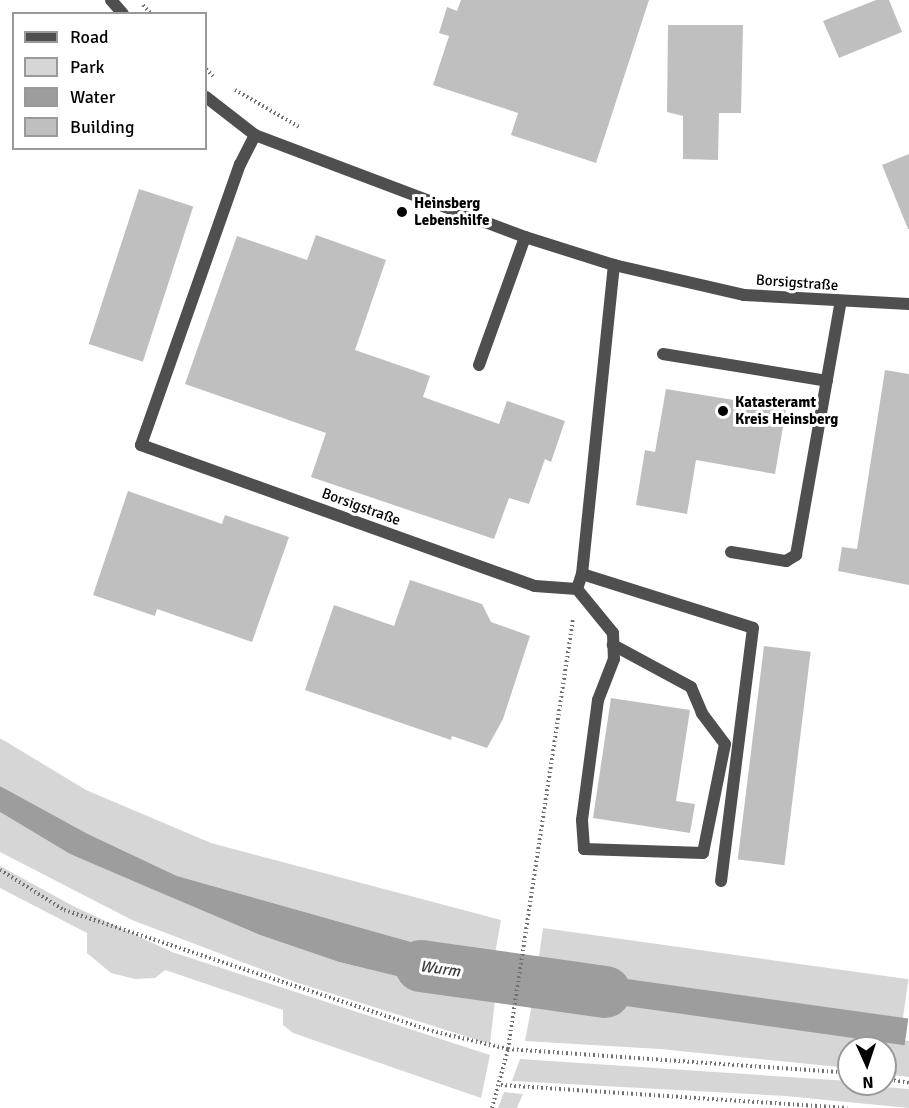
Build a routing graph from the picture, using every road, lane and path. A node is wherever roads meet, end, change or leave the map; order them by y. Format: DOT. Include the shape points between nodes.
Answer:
graph roads {
  1 [pos="111,0"];
  2 [pos="121,12"];
  3 [pos="207,70"];
  4 [pos="220,81"];
  5 [pos="229,86"];
  6 [pos="207,98"];
  7 [pos="255,135"];
  8 [pos="312,157"];
  9 [pos="525,237"];
  10 [pos="615,265"];
  11 [pos="841,301"];
  12 [pos="909,304"];
  13 [pos="663,354"];
  14 [pos="479,366"];
  15 [pos="827,381"];
  16 [pos="731,552"];
  17 [pos="582,574"];
  18 [pos="577,589"];
  19 [pos="613,645"];
  20 [pos="0,870"];
  21 [pos="721,881"];
  22 [pos="508,1049"];
  23 [pos="837,1072"];
  24 [pos="501,1085"];
  25 [pos="492,1108"];
  26 [pos="847,1108"];
  1 -- 2 [label="street"];
  3 -- 4 [label="path"];
  5 -- 8 [label="path" via="318,135"];
  6 -- 7 [label="street, Borsigstraße"];
  7 -- 8 [label="street, Borsigstraße"];
  7 -- 18 [label="street, Borsigstraße" via="240,164 141,445 535,586"];
  8 -- 9 [label="street, Borsigstraße"];
  9 -- 10 [label="street, Borsigstraße"];
  9 -- 14 [label="street"];
  10 -- 11 [label="street, Borsigstraße" via="744,295"];
  10 -- 17 [label="street"];
  11 -- 12 [label="street, Borsigstraße"];
  11 -- 15 [label="street"];
  13 -- 15 [label="street"];
  15 -- 16 [label="street" via="796,555 786,561"];
  17 -- 18 [label="street"];
  17 -- 21 [label="street" via="753,628"];
  18 -- 19 [label="street" via="613,633"];
  18 -- 22 [label="path"];
  19 -- 19 [label="street" via="614,659 598,699 582,820 584,849 703,853 725,744 702,712 691,687"];
  20 -- 22 [label="path" via="64,910 432,1030"];
  22 -- 23 [label="path"];
  22 -- 24 [label="path"];
  24 -- 25 [label="path"];
  24 -- 26 [label="path"];
}
